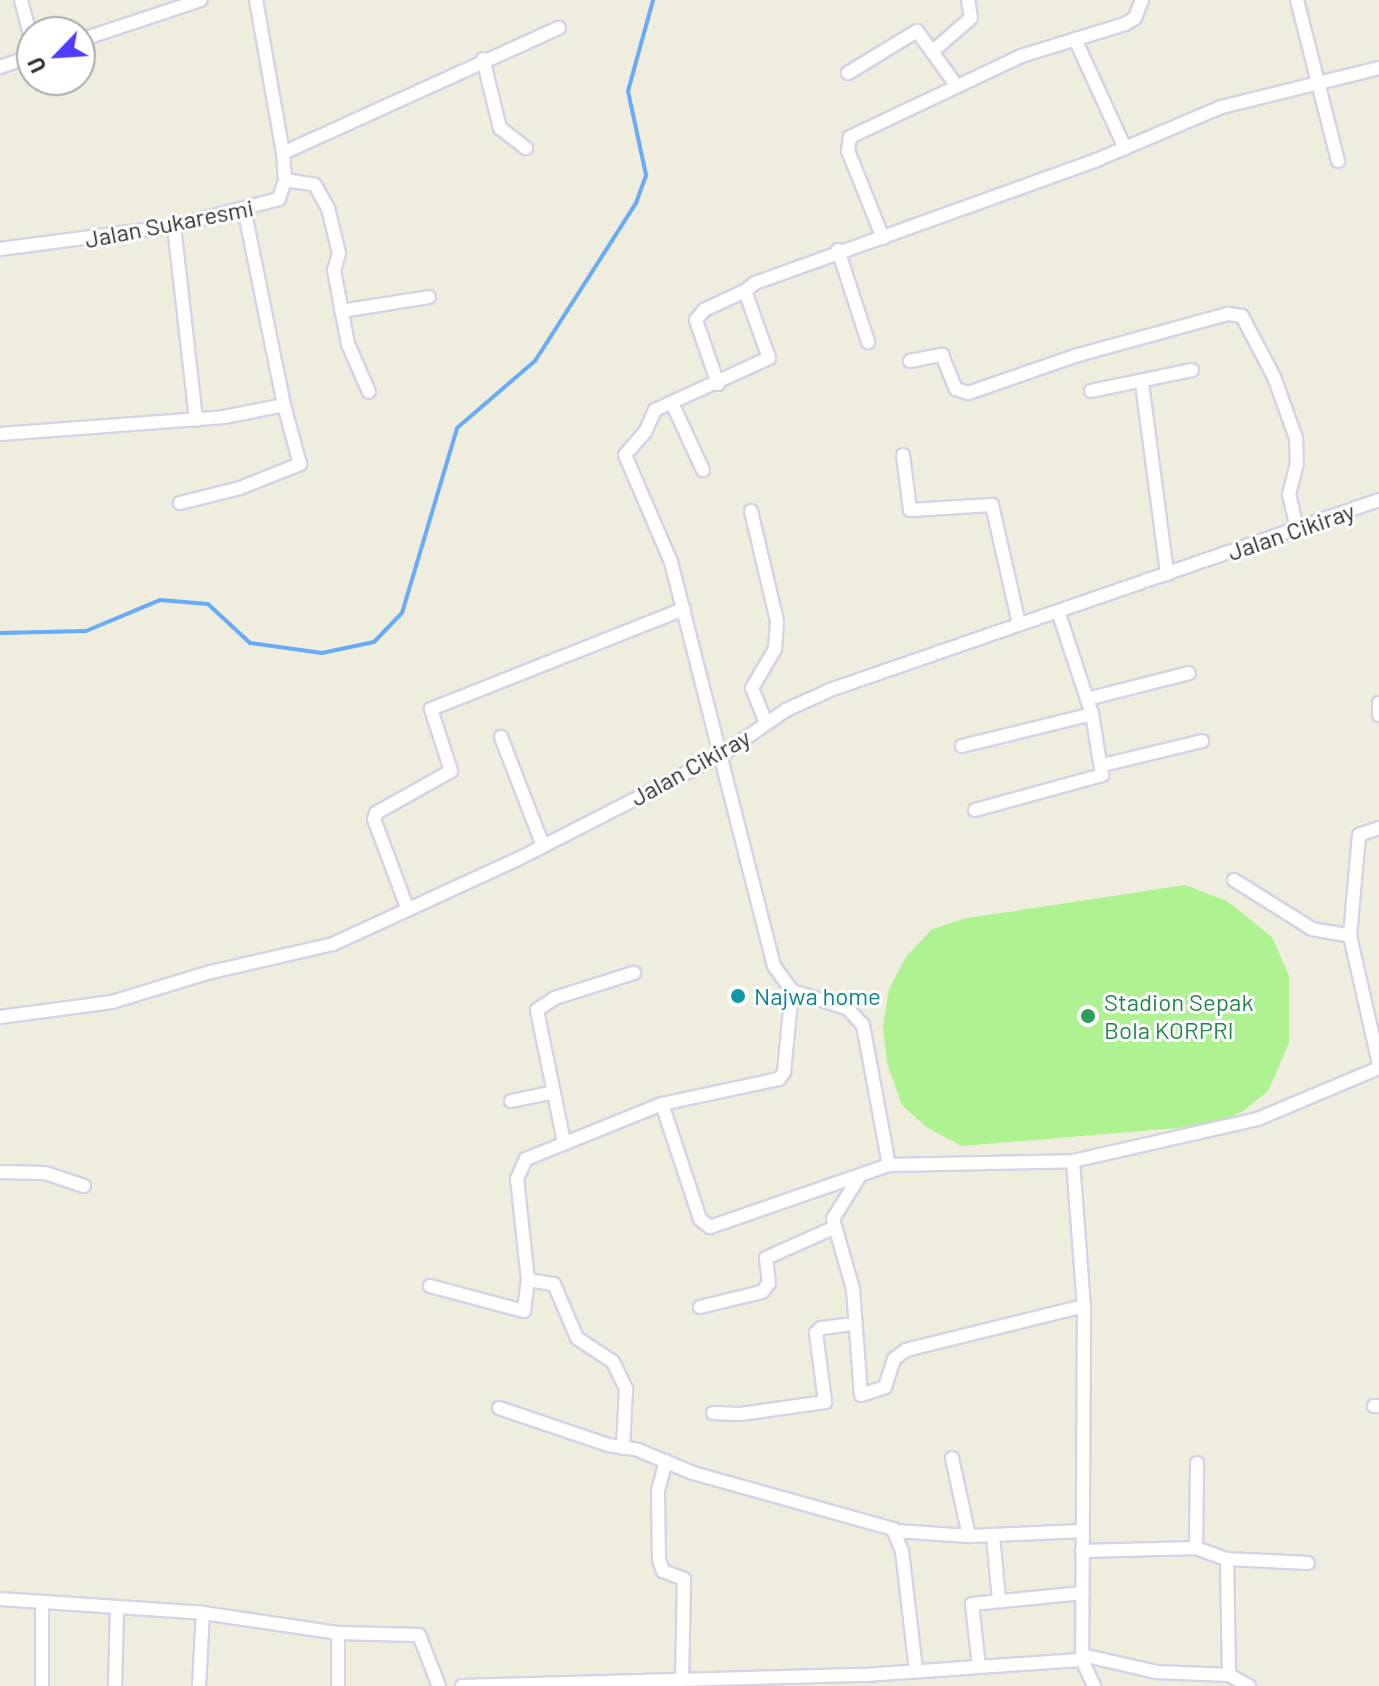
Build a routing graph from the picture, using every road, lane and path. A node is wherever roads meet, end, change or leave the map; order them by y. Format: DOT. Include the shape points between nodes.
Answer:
graph roads {
  1 [pos="201,0"];
  2 [pos="256,0"];
  3 [pos="968,0"];
  4 [pos="1142,0"];
  5 [pos="1297,0"];
  6 [pos="559,28"];
  7 [pos="96,35"];
  8 [pos="1075,39"];
  9 [pos="933,51"];
  10 [pos="483,59"];
  11 [pos="1379,68"];
  12 [pos="848,73"];
  13 [pos="1317,84"];
  14 [pos="956,85"];
  15 [pos="526,148"];
  16 [pos="1125,148"];
  17 [pos="283,153"];
  18 [pos="1338,161"];
  19 [pos="285,180"];
  20 [pos="244,209"];
  21 [pos="174,226"];
  22 [pos="883,238"];
  23 [pos="0,249"];
  24 [pos="838,250"];
  25 [pos="745,291"];
  26 [pos="429,297"];
  27 [pos="341,311"];
  28 [pos="868,342"];
  29 [pos="910,361"];
  30 [pos="1192,370"];
  31 [pos="1142,383"];
  32 [pos="718,384"];
  33 [pos="1091,391"];
  34 [pos="369,392"];
  35 [pos="672,403"];
  36 [pos="284,405"];
  37 [pos="196,420"];
  38 [pos="0,434"];
  39 [pos="903,455"];
  40 [pos="703,470"];
  41 [pos="1379,500"];
  42 [pos="180,503"];
  43 [pos="751,511"];
  44 [pos="1297,529"];
  45 [pos="1167,574"];
  46 [pos="684,609"];
  47 [pos="1058,611"];
  48 [pos="1019,624"];
  49 [pos="1189,673"];
  50 [pos="1087,699"];
  51 [pos="1379,703"];
  52 [pos="1092,714"];
  53 [pos="1379,715"];
  54 [pos="766,723"];
  55 [pos="501,737"];
  56 [pos="1202,741"];
  57 [pos="962,746"];
  58 [pos="723,754"];
  59 [pos="1103,765"];
  60 [pos="975,810"];
  61 [pos="1379,828"];
  62 [pos="543,846"];
  63 [pos="1234,880"];
  64 [pos="408,910"];
  65 [pos="1350,936"];
  66 [pos="634,973"];
  67 [pos="792,991"];
  68 [pos="0,1017"];
  69 [pos="1379,1066"];
  70 [pos="554,1092"];
  71 [pos="511,1101"];
  72 [pos="662,1104"];
  73 [pos="564,1142"];
  74 [pos="1073,1161"];
  75 [pos="889,1165"];
  76 [pos="0,1172"];
  77 [pos="859,1177"];
  78 [pos="84,1186"];
  79 [pos="833,1228"];
  80 [pos="528,1280"];
  81 [pos="430,1286"];
  82 [pos="1084,1306"];
  83 [pos="700,1307"];
  84 [pos="853,1324"];
  85 [pos="499,1408"];
  86 [pos="713,1413"];
  87 [pos="623,1448"];
  88 [pos="952,1458"];
  89 [pos="666,1461"];
  90 [pos="1197,1463"];
  91 [pos="896,1531"];
  92 [pos="1083,1531"];
  93 [pos="969,1536"];
  94 [pos="993,1536"];
  95 [pos="1196,1548"];
  96 [pos="1082,1551"];
  97 [pos="1227,1559"];
  98 [pos="1308,1563"];
  99 [pos="1082,1593"];
  100 [pos="0,1599"];
  101 [pos="999,1599"];
  102 [pos="42,1603"];
  103 [pos="117,1610"];
  104 [pos="203,1613"];
  105 [pos="338,1633"];
  106 [pos="1082,1657"];
  107 [pos="979,1667"];
  108 [pos="916,1671"];
  109 [pos="865,1680"];
  110 [pos="1234,1680"];
  111 [pos="689,1682"];
  112 [pos="758,1682"];
  113 [pos="576,1684"];
  114 [pos="42,1686"];
  115 [pos="115,1686"];
  116 [pos="199,1686"];
  117 [pos="338,1686"];
  118 [pos="439,1686"];
  119 [pos="462,1686"];
  120 [pos="1094,1686"];
  121 [pos="1249,1686"];
  1 -- 7 [label="street"];
  2 -- 17 [label="street"];
  3 -- 9 [label="street" via="971,18"];
  4 -- 8 [label="street" via="1129,21"];
  5 -- 13 [label="street"];
  6 -- 10 [label="street"];
  8 -- 14 [label="street"];
  8 -- 16 [label="street"];
  9 -- 12 [label="street" via="921,34 912,32"];
  9 -- 14 [label="street"];
  10 -- 15 [label="street" via="500,128"];
  10 -- 17 [label="street"];
  11 -- 13 [label="street"];
  13 -- 16 [label="street" via="1221,107"];
  13 -- 18 [label="street"];
  14 -- 22 [label="street" via="872,123 847,141"];
  16 -- 22 [label="street"];
  17 -- 19 [label="street"];
  19 -- 20 [label="street, Jalan Sukaresmi" via="279,199"];
  19 -- 27 [label="street" via="310,183 323,196 337,240 334,266"];
  20 -- 21 [label="street, Jalan Sukaresmi"];
  20 -- 36 [label="street"];
  21 -- 23 [label="street, Jalan Sukaresmi"];
  21 -- 37 [label="street"];
  22 -- 24 [label="street"];
  24 -- 25 [label="street"];
  24 -- 28 [label="street"];
  25 -- 32 [label="street" via="704,310 696,320"];
  25 -- 32 [label="street" via="769,358"];
  26 -- 27 [label="street"];
  27 -- 34 [label="street" via="348,344"];
  29 -- 44 [label="street" via="942,355 956,389 968,393 1078,355 1228,314 1242,316 1274,377 1296,438 1297,463 1289,494"];
  30 -- 31 [label="street"];
  31 -- 33 [label="street"];
  31 -- 45 [label="street"];
  32 -- 35 [label="street"];
  35 -- 40 [label="street"];
  35 -- 46 [label="street" via="652,413 626,460 671,562"];
  36 -- 37 [label="street"];
  36 -- 42 [label="street" via="300,464 240,488"];
  37 -- 38 [label="street"];
  39 -- 48 [label="street" via="910,510 992,505"];
  41 -- 44 [label="street, Jalan Cikiray"];
  43 -- 54 [label="street" via="777,621 775,649 752,688"];
  44 -- 45 [label="street, Jalan Cikiray"];
  45 -- 47 [label="street, Jalan Cikiray"];
  46 -- 58 [label="street"];
  46 -- 64 [label="street" via="431,709 451,771 382,809 374,819"];
  47 -- 48 [label="street, Jalan Cikiray"];
  47 -- 50 [label="street"];
  48 -- 54 [label="street, Jalan Cikiray" via="830,690"];
  49 -- 50 [label="street"];
  50 -- 52 [label="street"];
  51 -- 53 [label="street"];
  52 -- 57 [label="street"];
  52 -- 59 [label="street"];
  54 -- 58 [label="street, Jalan Cikiray"];
  55 -- 62 [label="street"];
  56 -- 59 [label="street"];
  58 -- 62 [label="street, Jalan Cikiray"];
  58 -- 67 [label="street" via="774,966"];
  59 -- 60 [label="street" via="1096,779"];
  61 -- 65 [label="street" via="1359,835"];
  62 -- 64 [label="street, Jalan Cikiray"];
  63 -- 65 [label="street" via="1312,929"];
  64 -- 68 [label="street, Jalan Cikiray" via="317,950 211,972 112,1002"];
  65 -- 69 [label="street"];
  66 -- 70 [label="street" via="539,1007"];
  67 -- 72 [label="street" via="779,1079"];
  67 -- 75 [label="street" via="847,1008 863,1025"];
  69 -- 74 [label="street" via="1258,1119"];
  70 -- 71 [label="street"];
  70 -- 73 [label="street"];
  72 -- 73 [label="street"];
  72 -- 77 [label="street" via="706,1226"];
  73 -- 80 [label="street" via="526,1159 518,1173"];
  74 -- 75 [label="street"];
  74 -- 82 [label="street"];
  75 -- 77 [label="street"];
  76 -- 78 [label="street" via="45,1173"];
  77 -- 79 [label="street" via="835,1209"];
  79 -- 83 [label="street" via="766,1258 769,1283 762,1292"];
  79 -- 84 [label="street" via="853,1289"];
  80 -- 81 [label="street" via="527,1305 517,1313"];
  80 -- 87 [label="street" via="554,1284 577,1338 613,1362 626,1389"];
  82 -- 84 [label="street" via="906,1350 894,1359 885,1387 864,1396 857,1390"];
  82 -- 92 [label="street"];
  84 -- 86 [label="street" via="816,1333 825,1402"];
  85 -- 87 [label="street"];
  87 -- 89 [label="street"];
  88 -- 93 [label="street"];
  89 -- 91 [label="street"];
  89 -- 111 [label="street" via="658,1491 659,1560 663,1571 684,1579"];
  90 -- 95 [label="street"];
  91 -- 93 [label="street"];
  91 -- 108 [label="street"];
  92 -- 94 [label="street"];
  92 -- 96 [label="street"];
  93 -- 94 [label="street"];
  94 -- 101 [label="street"];
  95 -- 96 [label="street"];
  95 -- 97 [label="street"];
  96 -- 99 [label="street"];
  97 -- 98 [label="street"];
  97 -- 110 [label="street"];
  99 -- 101 [label="street"];
  99 -- 106 [label="street"];
  100 -- 102 [label="street"];
  101 -- 107 [label="street" via="972,1604"];
  102 -- 103 [label="street"];
  102 -- 114 [label="street"];
  103 -- 104 [label="street"];
  103 -- 115 [label="street"];
  104 -- 105 [label="street"];
  104 -- 116 [label="street"];
  105 -- 117 [label="street"];
  105 -- 118 [label="street" via="419,1635"];
  106 -- 107 [label="street"];
  106 -- 110 [label="street"];
  106 -- 120 [label="street"];
  107 -- 108 [label="street"];
  108 -- 109 [label="street"];
  109 -- 112 [label="street"];
  110 -- 121 [label="street"];
  111 -- 112 [label="street"];
  111 -- 113 [label="street"];
  113 -- 119 [label="street"];
}
